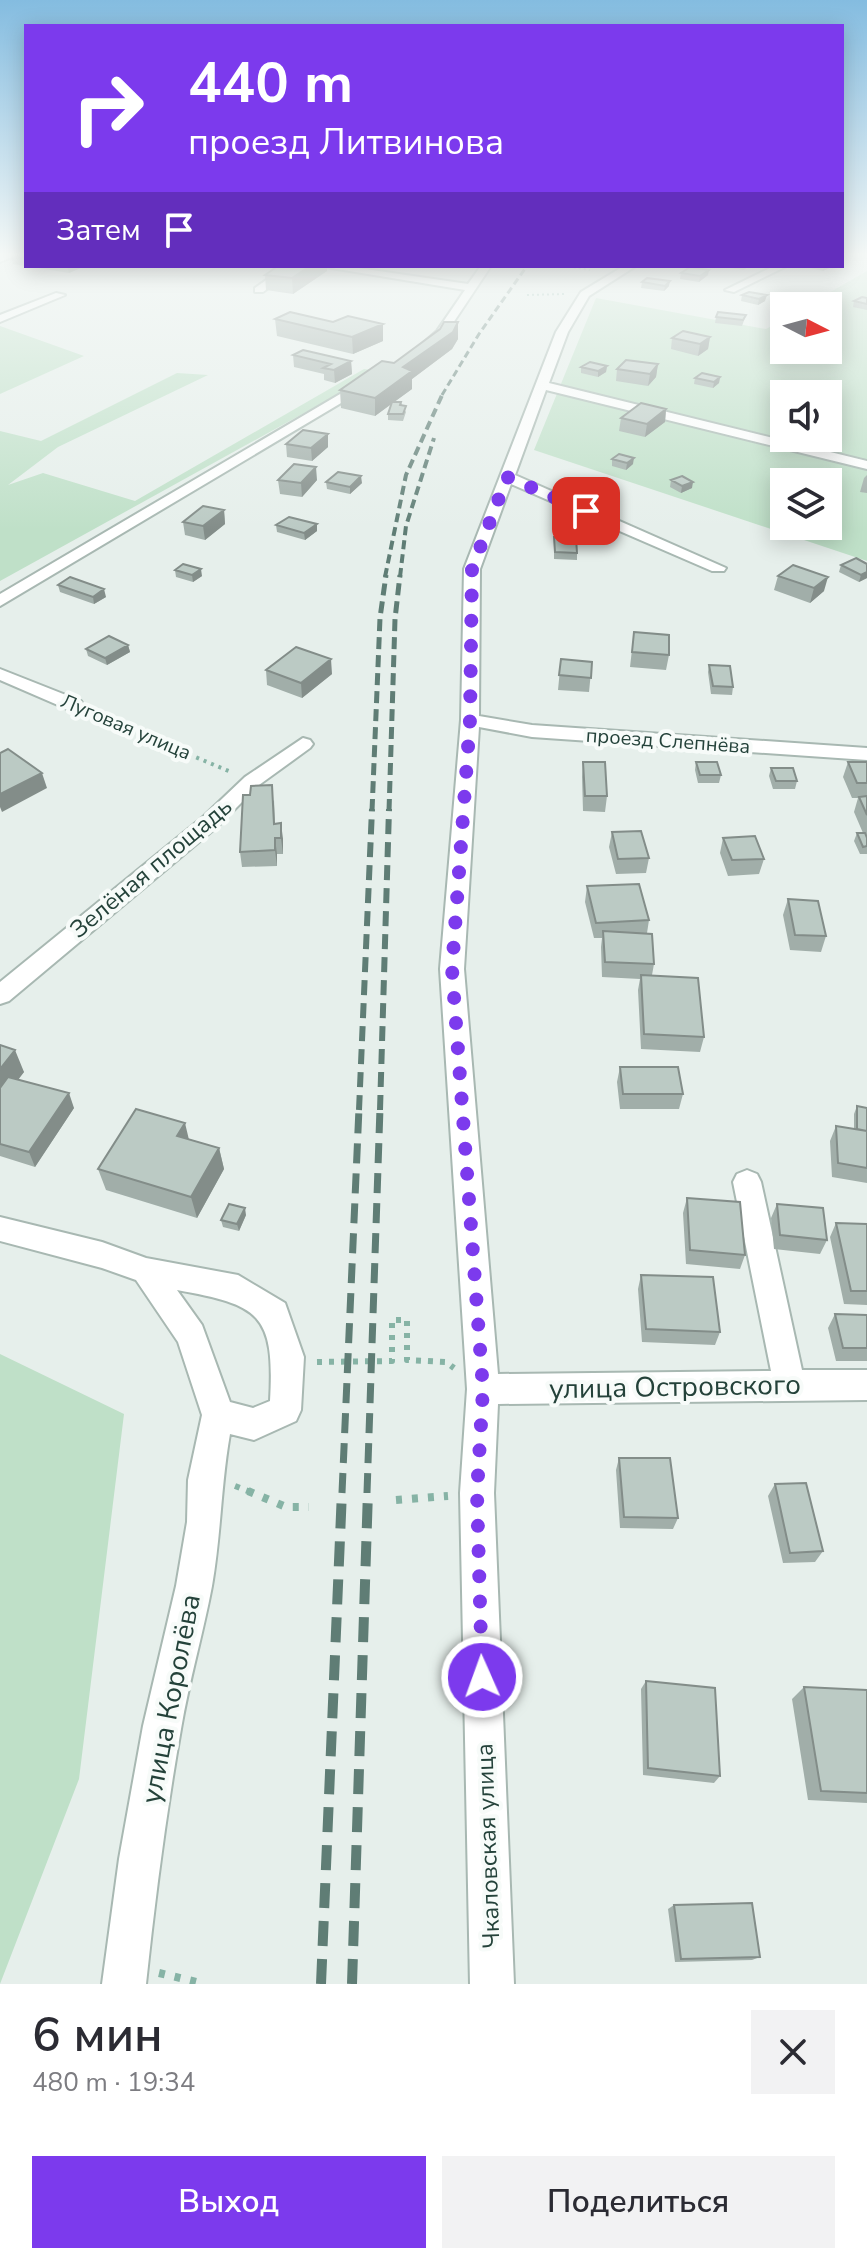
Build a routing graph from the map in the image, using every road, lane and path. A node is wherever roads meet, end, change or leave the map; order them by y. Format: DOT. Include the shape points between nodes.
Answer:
graph roads {
  1 [pos="428,345"];
  2 [pos="557,345"];
  3 [pos="422,350"];
  4 [pos="381,374"];
  5 [pos="541,385"];
  6 [pos="867,465"];
  7 [pos="507,477"];
  8 [pos="718,568"];
  9 [pos="0,601"];
  10 [pos="0,674"];
  11 [pos="74,705"];
  12 [pos="470,720"];
  13 [pos="303,744"];
  14 [pos="867,754"];
  15 [pos="252,781"];
  16 [pos="0,995"];
  17 [pos="747,1182"];
  18 [pos="0,1229"];
  19 [pos="146,1271"];
  20 [pos="315,1375"];
  21 [pos="867,1385"];
  22 [pos="790,1386"];
  23 [pos="483,1389"];
  24 [pos="218,1415"];
  25 [pos="211,1452"];
  26 [pos="423,1499"];
  27 [pos="396,1500"];
  28 [pos="309,1507"];
  29 [pos="125,1974"];
  30 [pos="205,1984"];
  31 [pos="492,1984"];
  1 -- 3 [label="street"];
  2 -- 5 [label="street, Чкаловская улица"];
  4 -- 9 [label="street"];
  5 -- 6 [label="street"];
  5 -- 7 [label="street, Чкаловская улица"];
  7 -- 8 [label="street"];
  7 -- 12 [label="street, Чкаловская улица" via="472,569"];
  10 -- 11 [label="street, Луговая улица"];
  11 -- 15 [label="path, Луговая улица"];
  12 -- 14 [label="street, проезд Слепнёва" via="532,731"];
  12 -- 23 [label="street, Чкаловская улица" via="452,969"];
  13 -- 15 [label="street, Зелёная площадь"];
  15 -- 16 [label="street, Зелёная площадь"];
  17 -- 22 [label="street"];
  18 -- 19 [label="street"];
  19 -- 24 [label="street" via="191,1335"];
  19 -- 24 [label="street" via="238,1288 274,1313 288,1357 285,1410 254,1424"];
  20 -- 23 [label="path" via="316,1362 392,1361 392,1320 407,1320 407,1360 446,1362"];
  21 -- 22 [label="street, улица Островского"];
  22 -- 23 [label="street, улица Островского"];
  23 -- 31 [label="street, Чкаловская улица" via="477,1493"];
  24 -- 25 [label="street, улица Королёва"];
  25 -- 28 [label="path" via="236,1487 286,1507"];
  25 -- 29 [label="street, улица Королёва" via="194,1586 162,1726"];
  26 -- 27 [label="path"];
  29 -- 30 [label="path"];
}
